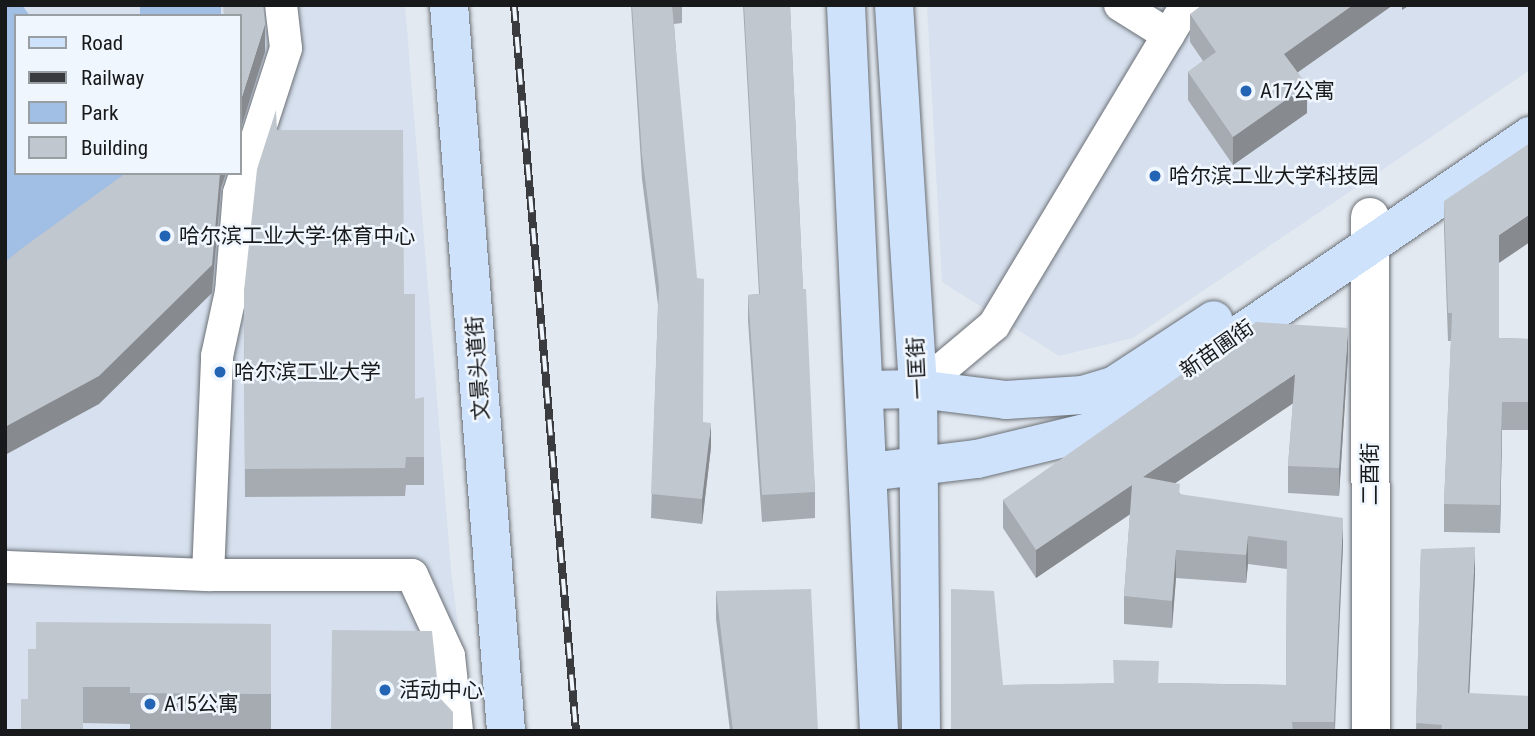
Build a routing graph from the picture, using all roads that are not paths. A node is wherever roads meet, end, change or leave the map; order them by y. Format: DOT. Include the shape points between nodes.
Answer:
graph roads {
  1 [pos="281,5"];
  2 [pos="449,5"];
  3 [pos="846,5"];
  4 [pos="894,5"];
  5 [pos="1120,5"];
  6 [pos="1186,5"];
  7 [pos="1168,35"];
  8 [pos="1526,121"];
  9 [pos="1370,230"];
  10 [pos="918,388"];
  11 [pos="866,390"];
  12 [pos="919,466"];
  13 [pos="869,472"];
  14 [pos="5,567"];
  15 [pos="208,575"];
  16 [pos="457,731"];
  17 [pos="506,731"];
  18 [pos="879,731"];
  19 [pos="921,731"];
  20 [pos="1371,731"];
  1 -- 15 [label="street" via="286,48 239,193 231,292 217,356"];
  2 -- 17 [label="main road, 文景头道街"];
  3 -- 11 [label="main road"];
  4 -- 10 [label="main road, 一匡街"];
  5 -- 7 [label="street"];
  6 -- 7 [label="street"];
  7 -- 10 [label="street" via="994,325"];
  8 -- 9 [label="main road, 新苗圃街"];
  9 -- 10 [label="main road, 新苗圃街" via="1115,385 1083,395 1039,400"];
  9 -- 12 [label="main road, 新苗圃街" via="1101,429 1045,446"];
  9 -- 20 [label="street, 二酉街"];
  10 -- 11 [label="main road, 新苗圃街"];
  10 -- 12 [label="main road, 一匡街"];
  11 -- 13 [label="main road"];
  12 -- 13 [label="main road, 新苗圃街"];
  12 -- 19 [label="main road, 一匡街"];
  13 -- 18 [label="main road"];
  14 -- 15 [label="street"];
  15 -- 16 [label="street" via="411,575 449,656"];
}
